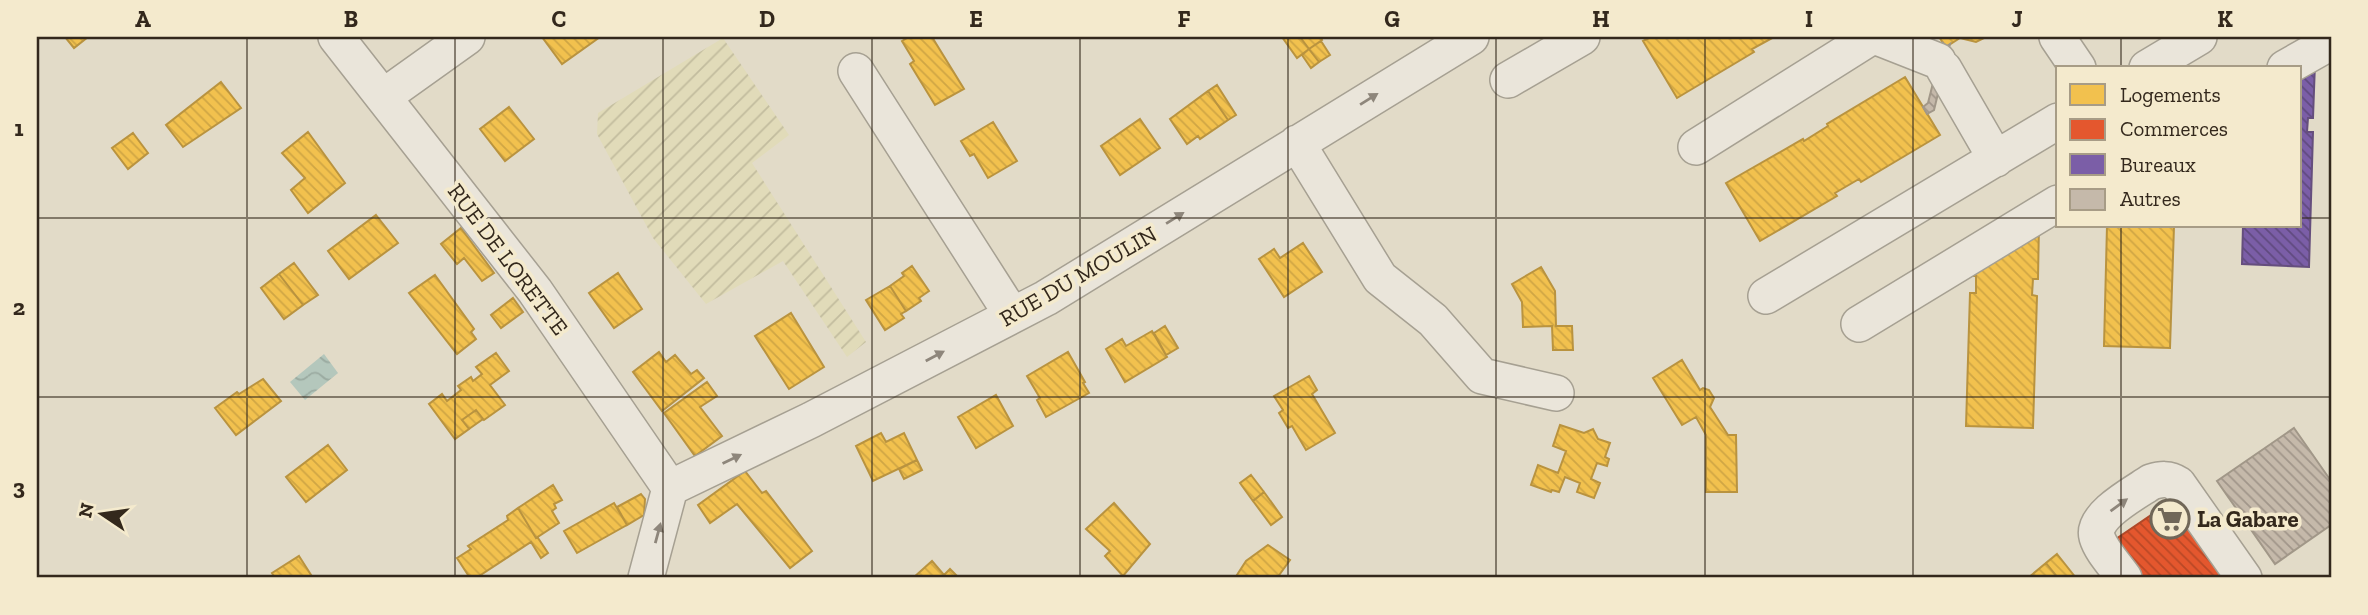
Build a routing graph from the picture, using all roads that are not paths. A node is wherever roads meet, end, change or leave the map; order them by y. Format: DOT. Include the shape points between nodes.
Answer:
graph roads {
  1 [pos="337,37"];
  2 [pos="467,37"];
  3 [pos="1471,37"];
  4 [pos="1582,37"];
  5 [pos="1871,37"];
  6 [pos="1877,37"];
  7 [pos="2057,37"];
  8 [pos="2199,37"];
  9 [pos="2331,42"];
  10 [pos="2077,66"];
  11 [pos="2150,66"];
  12 [pos="2289,66"];
  13 [pos="856,71"];
  14 [pos="1508,80"];
  15 [pos="383,97"];
  16 [pos="2056,122"];
  17 [pos="1297,143"];
  18 [pos="1696,147"];
  19 [pos="1996,159"];
  20 [pos="2056,204"];
  21 [pos="1766,296"];
  22 [pos="1012,315"];
  23 [pos="1859,324"];
  24 [pos="1556,393"];
  25 [pos="670,488"];
  26 [pos="646,578"];
  27 [pos="2124,578"];
  28 [pos="2244,578"];
  1 -- 15 [label="street, RUE DE LORETTE"];
  2 -- 15 [label="street"];
  17 -- 3 [label="street, RUE DU MOULIN, one-way"];
  4 -- 14 [label="street"];
  5 -- 18 [label="street"];
  6 -- 19 [label="street" via="1941,65"];
  7 -- 10 [label="street"];
  8 -- 11 [label="street"];
  9 -- 12 [label="street"];
  13 -- 22 [label="street"];
  15 -- 25 [label="street, RUE DE LORETTE" via="535,291"];
  16 -- 19 [label="street"];
  22 -- 17 [label="street, RUE DU MOULIN, one-way"];
  17 -- 24 [label="street" via="1380,278 1433,320 1482,376"];
  19 -- 21 [label="street"];
  20 -- 23 [label="street"];
  25 -- 22 [label="street, RUE DU MOULIN, one-way"];
  26 -- 25 [label="street, one-way"];
  27 -- 28 [label="street, one-way" via="2097,539 2096,528 2101,518 2160,479 2178,484"];
}
